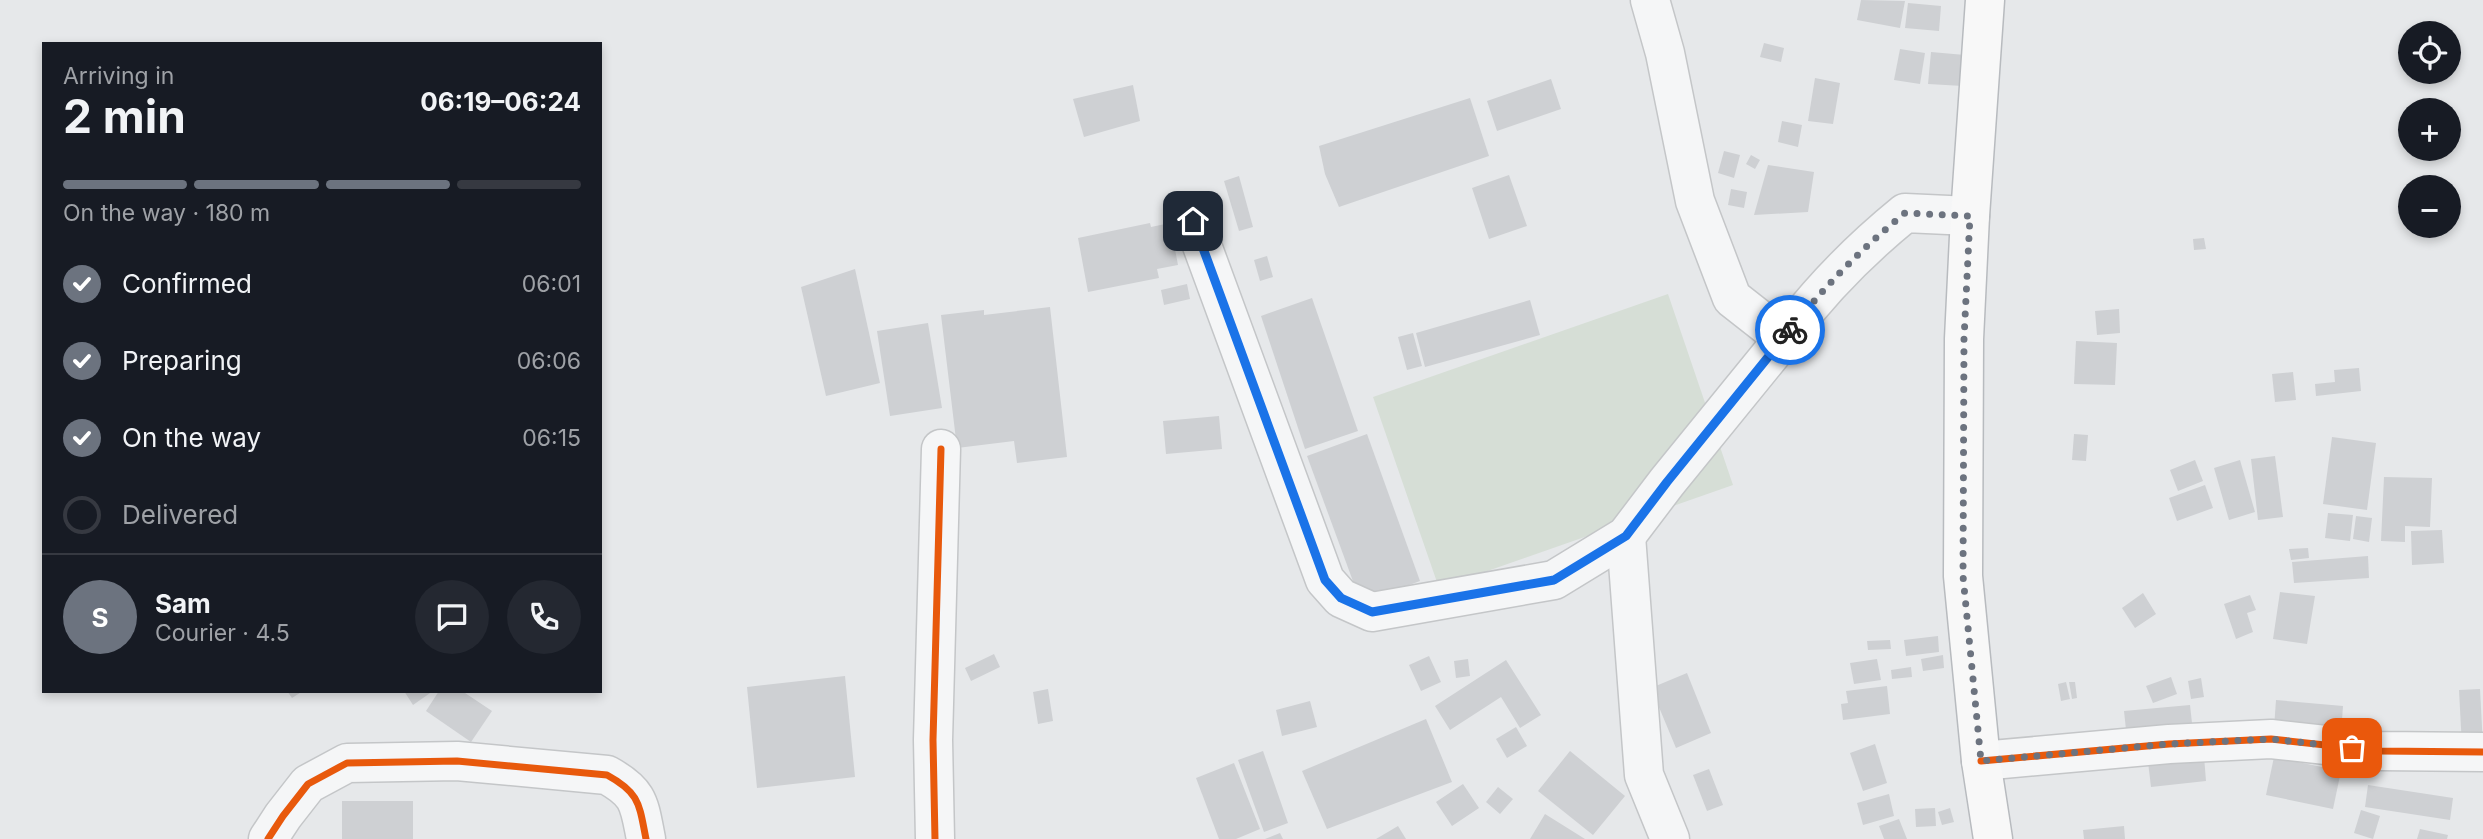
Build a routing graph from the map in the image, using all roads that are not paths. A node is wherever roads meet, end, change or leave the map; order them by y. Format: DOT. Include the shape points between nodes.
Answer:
graph roads {
  1 [pos="1650,0"];
  2 [pos="1985,0"];
  3 [pos="1970,216"];
  4 [pos="1193,221"];
  5 [pos="1789,332"];
  6 [pos="940,449"];
  7 [pos="1626,536"];
  8 [pos="2483,752"];
  9 [pos="1981,761"];
  10 [pos="268,839"];
  11 [pos="646,839"];
  12 [pos="935,839"];
  13 [pos="1670,839"];
  14 [pos="1993,839"];
  1 -- 5 [label="street" via="1695,201 1732,298 1769,327"];
  2 -- 3 [label="highway"];
  3 -- 5 [label="street" via="1905,213 1812,301"];
  3 -- 9 [label="highway" via="1964,339 1963,576"];
  4 -- 7 [label="street" via="1325,580 1341,598 1372,612 1554,580"];
  5 -- 7 [label="street"];
  6 -- 12 [label="street"];
  7 -- 13 [label="street" via="1644,775"];
  8 -- 9 [label="street" via="2380,751 2271,739"];
  9 -- 14 [label="highway"];
  10 -- 11 [label="street" via="308,784 347,763 457,761 607,775 627,786 639,804"];
}
